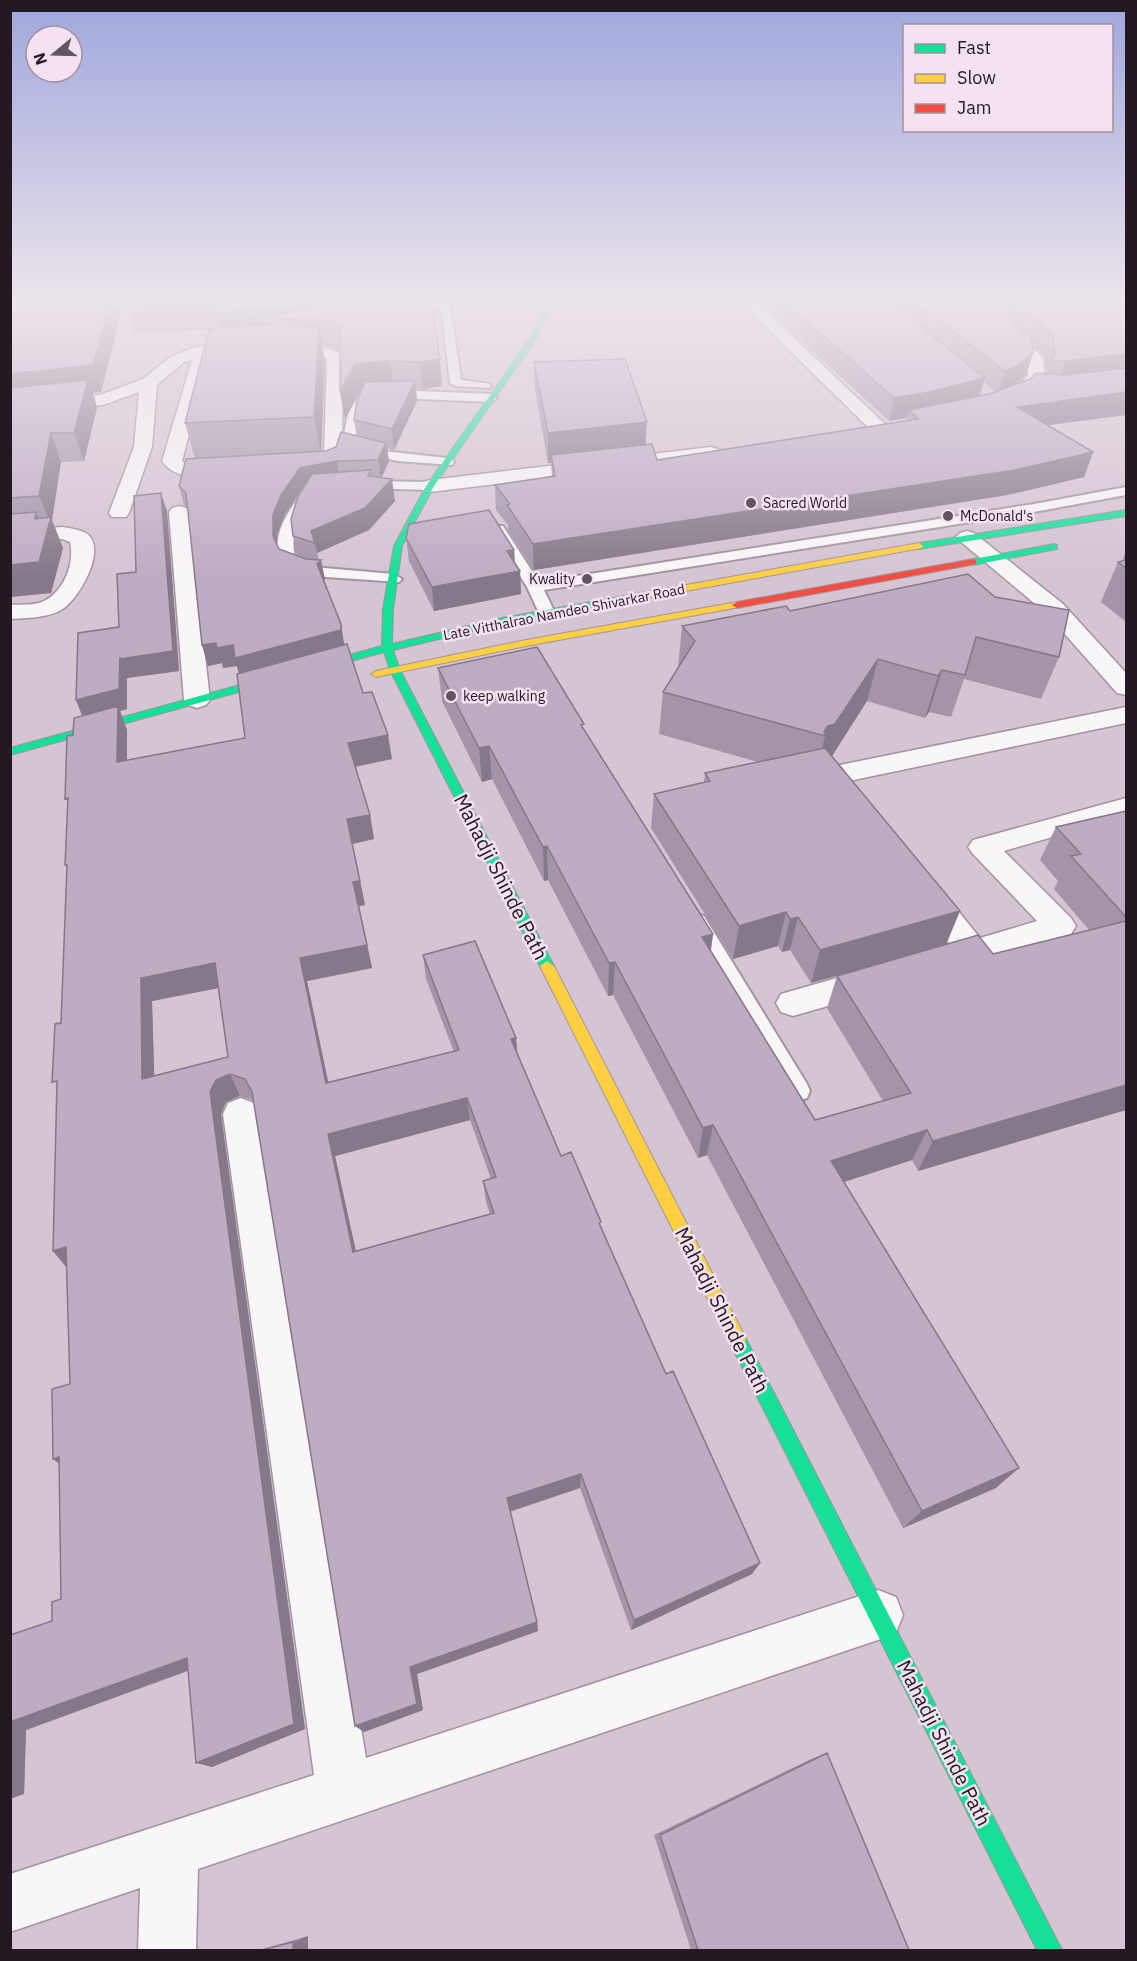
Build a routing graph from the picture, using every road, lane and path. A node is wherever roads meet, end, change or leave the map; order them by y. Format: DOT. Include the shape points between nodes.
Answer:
graph roads {
  1 [pos="495,393"];
  2 [pos="121,394"];
  3 [pos="148,394"];
  4 [pos="190,394"];
  5 [pos="334,394"];
  6 [pos="443,394"];
  7 [pos="843,394"];
  8 [pos="1019,394"];
  9 [pos="989,402"];
  10 [pos="10,410"];
  11 [pos="903,427"];
  12 [pos="881,430"];
  13 [pos="860,434"];
  14 [pos="724,452"];
  15 [pos="447,462"];
  16 [pos="276,465"];
  17 [pos="242,467"];
  18 [pos="348,485"];
  19 [pos="430,486"];
  20 [pos="319,489"];
  21 [pos="1126,491"];
  22 [pos="1034,508"];
  23 [pos="179,512"];
  24 [pos="120,513"];
  25 [pos="1126,513"];
  26 [pos="492,520"];
  27 [pos="1054,524"];
  28 [pos="10,537"];
  29 [pos="967,537"];
  30 [pos="1070,545"];
  31 [pos="991,557"];
  32 [pos="394,579"];
  33 [pos="535,587"];
  34 [pos="10,612"];
  35 [pos="547,613"];
  36 [pos="387,648"];
  37 [pos="395,670"];
  38 [pos="359,678"];
  39 [pos="1126,688"];
  40 [pos="197,700"];
  41 [pos="1126,715"];
  42 [pos="10,752"];
  43 [pos="1126,807"];
  44 [pos="867,822"];
  45 [pos="905,868"];
  46 [pos="688,909"];
  47 [pos="973,952"];
  48 [pos="793,1003"];
  49 [pos="798,1091"];
  50 [pos="241,1113"];
  51 [pos="878,1615"];
  52 [pos="344,1793"];
  53 [pos="170,1850"];
  54 [pos="10,1903"];
  55 [pos="167,1950"];
  56 [pos="1050,1950"];
  1 -- 15 [label="main road"];
  2 -- 10 [label="street" via="103,400"];
  3 -- 24 [label="street" via="143,447"];
  4 -- 17 [label="street" via="172,461 176,467"];
  5 -- 16 [label="street" via="330,460"];
  6 -- 15 [label="lane" via="363,397 351,419 348,445 388,456"];
  7 -- 12 [label="street"];
  8 -- 9 [label="street"];
  11 -- 12 [label="street"];
  12 -- 13 [label="street"];
  14 -- 19 [label="street"];
  15 -- 19 [label="main road"];
  18 -- 19 [label="lane"];
  19 -- 32 [label="main road" via="398,546"];
  20 -- 32 [label="lane" via="310,491 287,523 284,548 289,563 311,571"];
  21 -- 22 [label="lane"];
  22 -- 27 [label="lane"];
  22 -- 33 [label="lane"];
  23 -- 40 [label="street"];
  25 -- 27 [label="main road, Late Vitthalrao Namdeo Shivarkar Road"];
  26 -- 33 [label="lane"];
  27 -- 29 [label="main road, Late Vitthalrao Namdeo Shivarkar Road"];
  28 -- 34 [label="street" via="63,533 79,537 84,547 78,572 63,599 50,607"];
  29 -- 31 [label="street"];
  29 -- 35 [label="main road, Late Vitthalrao Namdeo Shivarkar Road"];
  30 -- 31 [label="main road, Late Vitthalrao Namdeo Shivarkar Road"];
  31 -- 37 [label="main road, Late Vitthalrao Namdeo Shivarkar Road" via="531,651"];
  31 -- 39 [label="street" via="1055,609"];
  32 -- 36 [label="main road"];
  33 -- 35 [label="lane"];
  35 -- 36 [label="main road, Late Vitthalrao Namdeo Shivarkar Road"];
  36 -- 37 [label="main road, Mahadji Shinde Path"];
  36 -- 40 [label="main road, Late Vitthalrao Namdeo Shivarkar Road"];
  37 -- 38 [label="main road, Late Vitthalrao Namdeo Shivarkar Road"];
  37 -- 51 [label="main road, Mahadji Shinde Path"];
  40 -- 42 [label="main road, Late Vitthalrao Namdeo Shivarkar Road"];
  41 -- 44 [label="street" via="830,776"];
  43 -- 47 [label="street" via="983,847 1060,926"];
  45 -- 47 [label="street"];
  46 -- 49 [label="lane"];
  47 -- 48 [label="street"];
  50 -- 52 [label="street"];
  51 -- 52 [label="street"];
  51 -- 56 [label="main road, Mahadji Shinde Path"];
  52 -- 53 [label="street"];
  53 -- 54 [label="street"];
  53 -- 55 [label="street"];
}
